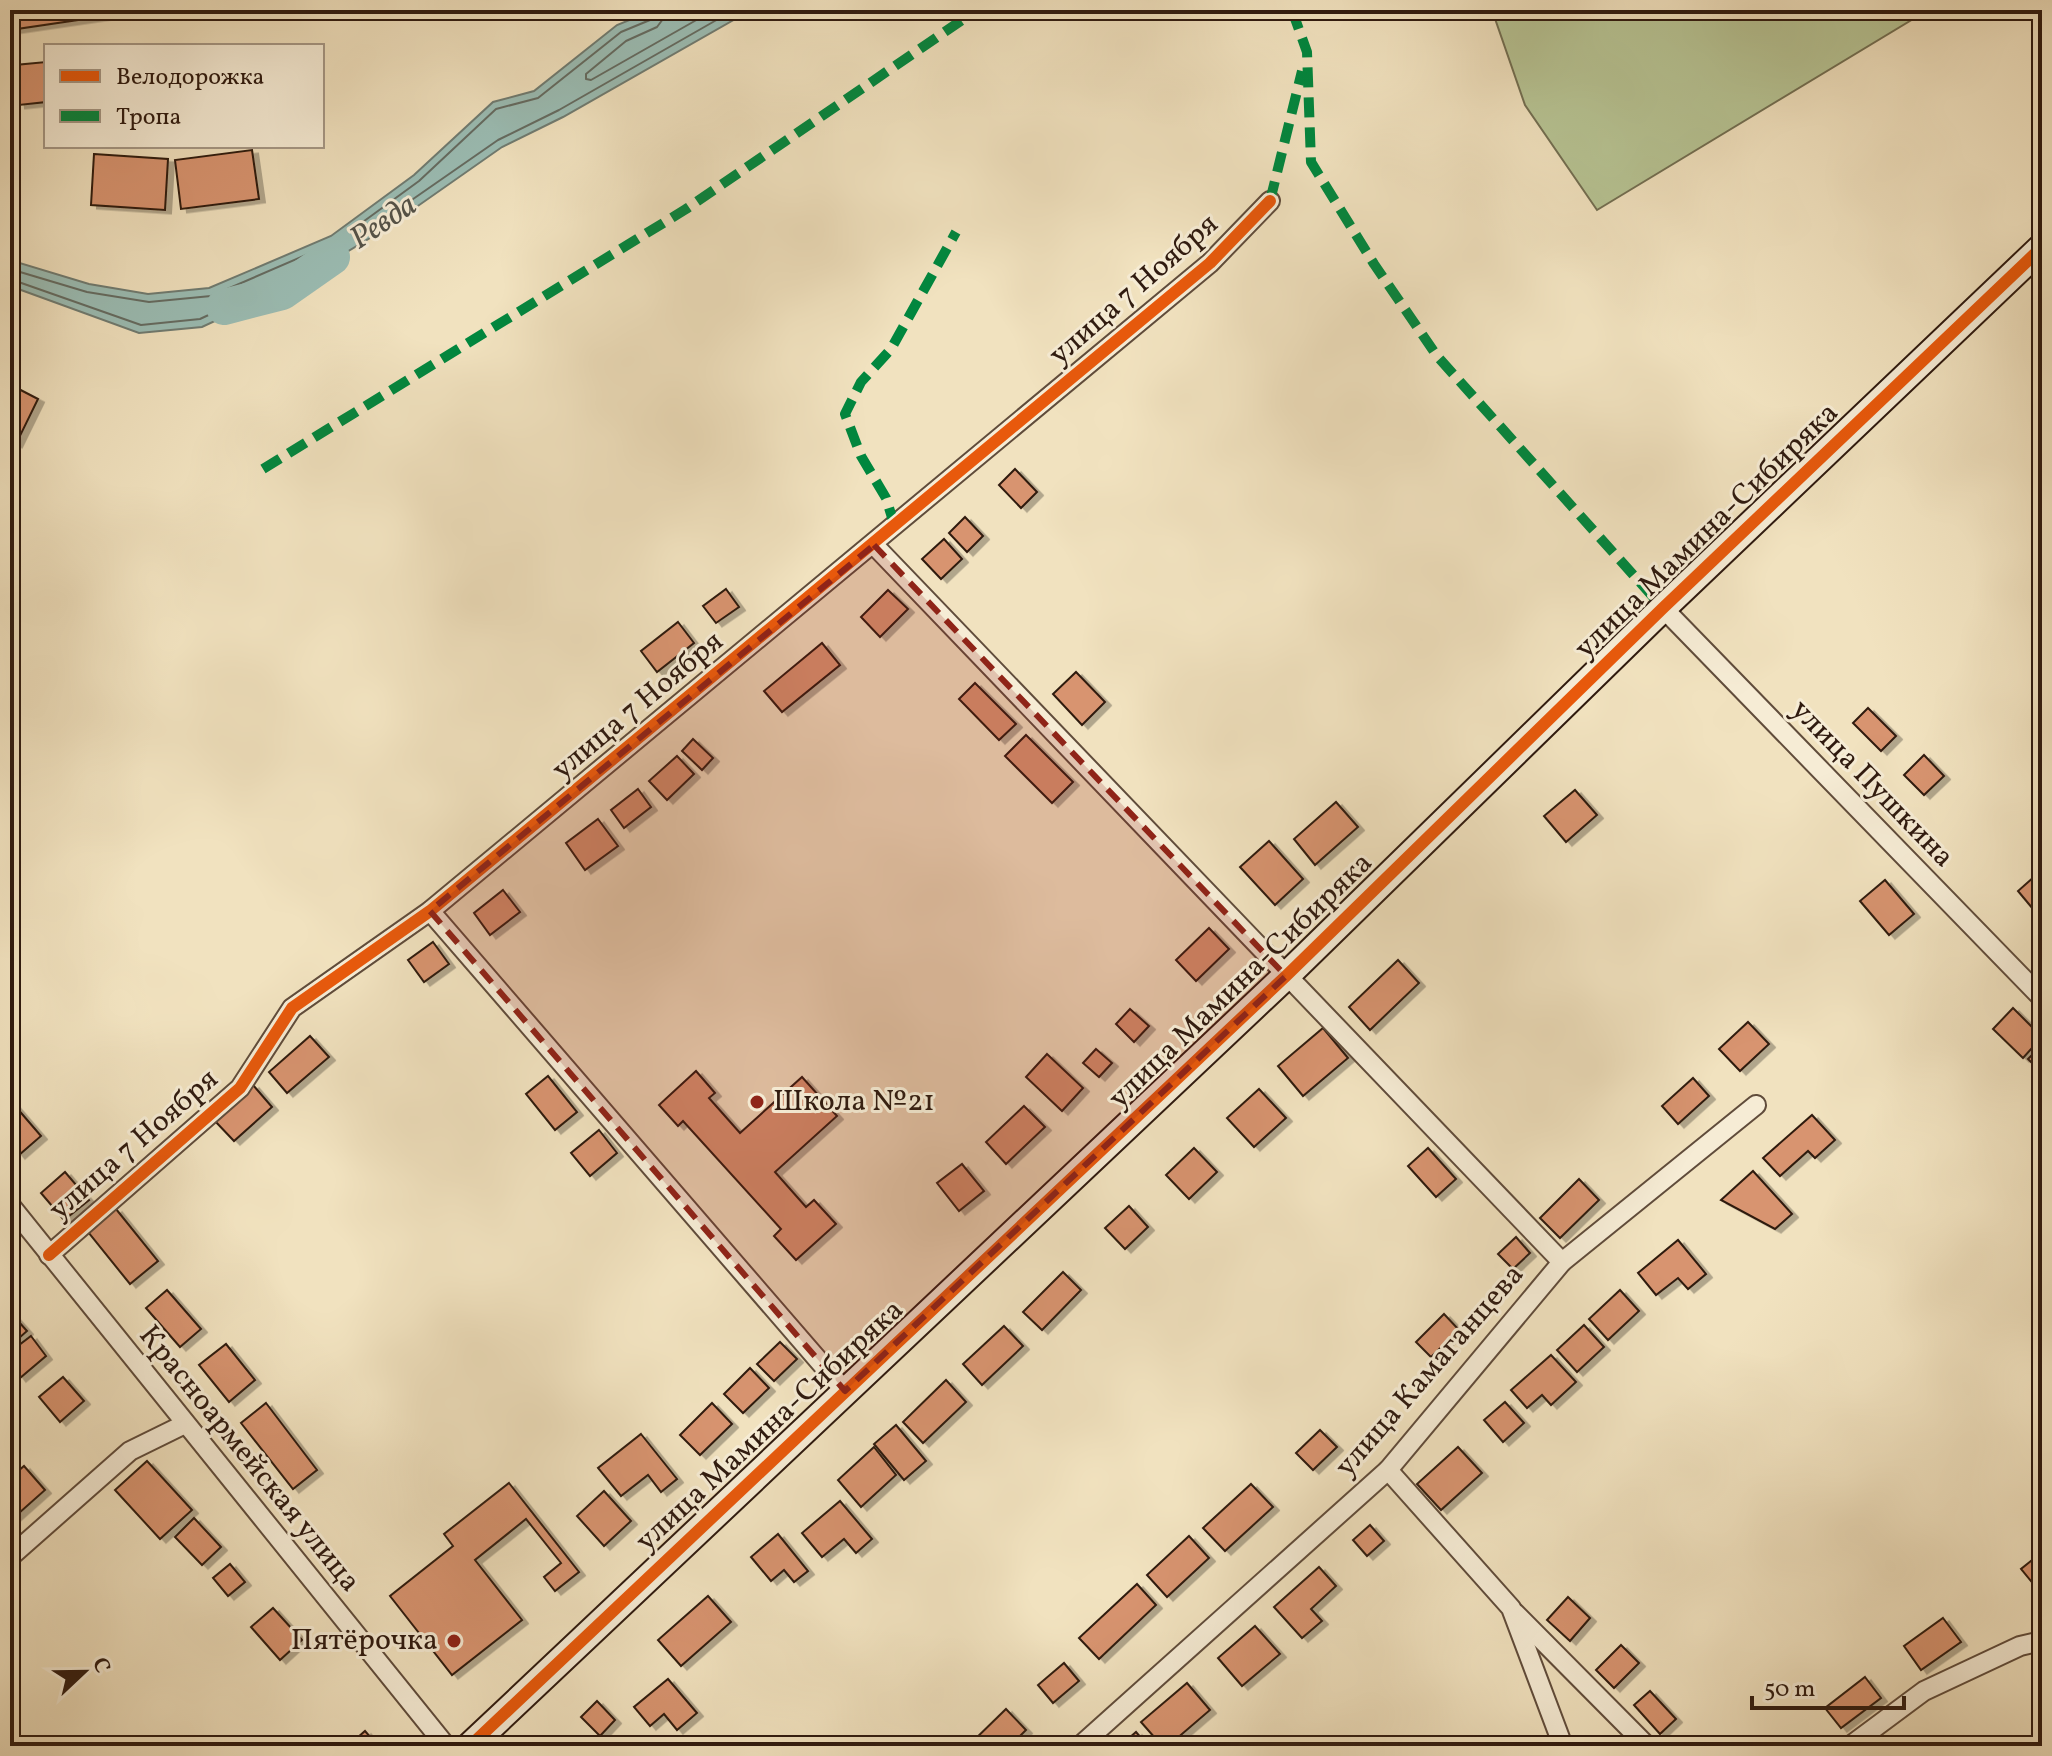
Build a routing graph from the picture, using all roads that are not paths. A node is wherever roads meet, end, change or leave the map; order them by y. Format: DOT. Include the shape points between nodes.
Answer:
graph roads {
  1 [pos="1270,201"];
  2 [pos="2042,247"];
  3 [pos="874,545"];
  4 [pos="1663,608"];
  5 [pos="430,911"];
  6 [pos="1286,976"];
  7 [pos="2042,998"];
  8 [pos="1756,1105"];
  9 [pos="10,1205"];
  10 [pos="49,1255"];
  11 [pos="1562,1262"];
  12 [pos="845,1391"];
  13 [pos="185,1424"];
  14 [pos="1388,1470"];
  15 [pos="10,1557"];
  16 [pos="1511,1608"];
  17 [pos="2042,1641"];
  18 [pos="446,1746"];
  19 [pos="470,1746"];
  20 [pos="1080,1746"];
  21 [pos="1563,1746"];
  22 [pos="1647,1746"];
  23 [pos="1850,1746"];
  1 -- 3 [label="street, улица 7 Ноября" via="1210,263"];
  2 -- 4 [label="street, улица Мамина-Сибиряка"];
  3 -- 5 [label="street, улица 7 Ноября"];
  3 -- 6 [label="street"];
  4 -- 6 [label="street, улица Мамина-Сибиряка"];
  4 -- 7 [label="street, улица Пушкина"];
  5 -- 10 [label="street, улица 7 Ноября" via="292,1008 240,1088"];
  5 -- 12 [label="street"];
  6 -- 11 [label="street"];
  6 -- 12 [label="street, улица Мамина-Сибиряка"];
  8 -- 11 [label="street, улица Камаганцева"];
  9 -- 10 [label="street, Красноармейская улица"];
  10 -- 13 [label="street, Красноармейская улица"];
  11 -- 14 [label="street, улица Камаганцева"];
  12 -- 19 [label="street, улица Мамина-Сибиряка"];
  13 -- 15 [label="street" via="130,1451"];
  13 -- 18 [label="street, Красноармейская улица"];
  14 -- 16 [label="street"];
  14 -- 20 [label="street, улица Камаганцева"];
  16 -- 21 [label="street"];
  16 -- 22 [label="street"];
  17 -- 23 [label="street" via="1924,1691"];
}
